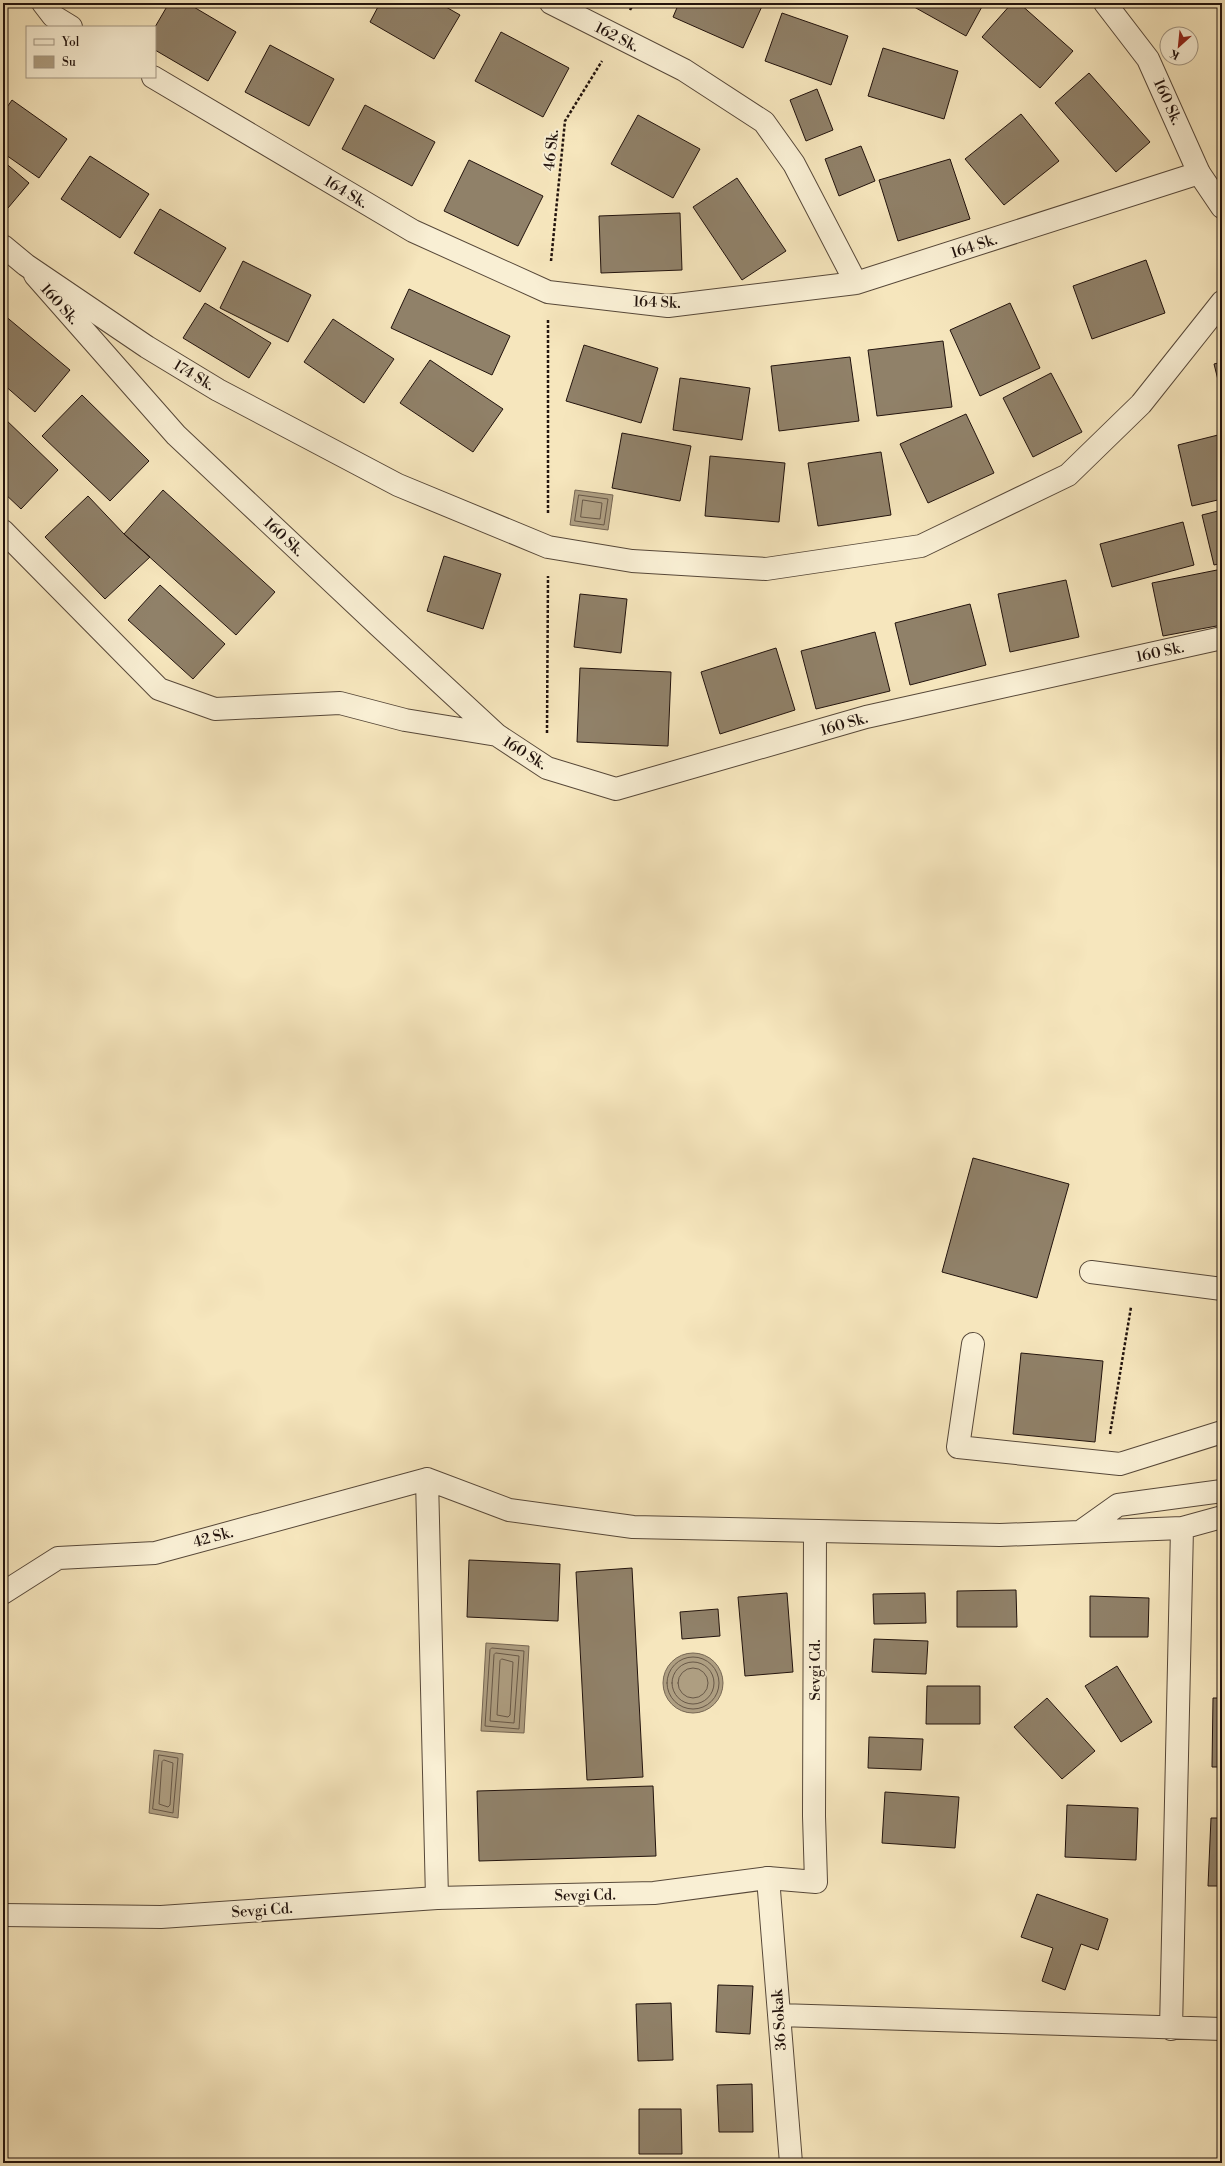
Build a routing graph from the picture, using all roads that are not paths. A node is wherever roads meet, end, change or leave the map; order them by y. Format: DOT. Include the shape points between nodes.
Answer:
graph roads {
  1 [pos="43,3"];
  2 [pos="551,3"];
  3 [pos="1105,3"];
  4 [pos="69,26"];
  5 [pos="155,78"];
  6 [pos="1199,173"];
  7 [pos="1222,207"];
  8 [pos="3,246"];
  9 [pos="26,265"];
  10 [pos="856,283"];
  11 [pos="1222,302"];
  12 [pos="3,531"];
  13 [pos="1222,638"];
  14 [pos="497,735"];
  15 [pos="1092,1272"];
  16 [pos="1222,1289"];
  17 [pos="973,1344"];
  18 [pos="1222,1432"];
  19 [pos="427,1479"];
  20 [pos="1222,1491"];
  21 [pos="1222,1517"];
  22 [pos="1182,1528"];
  23 [pos="815,1531"];
  24 [pos="1080,1532"];
  25 [pos="3,1593"];
  26 [pos="768,1878"];
  27 [pos="437,1898"];
  28 [pos="3,1915"];
  29 [pos="779,2015"];
  30 [pos="1171,2028"];
  31 [pos="1222,2029"];
  32 [pos="791,2163"];
  1 -- 4 [label="street" via="53,16"];
  2 -- 10 [label="street, 162 Sk." via="684,70 764,122 794,164"];
  3 -- 6 [label="street, 160 Sk." via="1148,59"];
  5 -- 10 [label="street, 164 Sk." via="413,231 548,292 668,306"];
  6 -- 7 [label="street, 160 Sk."];
  6 -- 10 [label="street, 164 Sk."];
  8 -- 9 [label="street, 174 Sk."];
  9 -- 11 [label="street, 174 Sk." via="147,347 218,390 398,485 548,547 632,561 766,569 921,546 1068,475 1141,404"];
  9 -- 14 [label="street, 160 Sk." via="176,435"];
  12 -- 14 [label="street" via="159,689 215,709 340,703 405,720"];
  13 -- 14 [label="street, 160 Sk." via="866,717 616,789 547,768"];
  15 -- 16 [label="street"];
  17 -- 18 [label="street" via="958,1447 1120,1464"];
  19 -- 23 [label="street" via="509,1510 633,1527"];
  19 -- 25 [label="street, 42 Sk." via="155,1553 58,1558"];
  19 -- 27 [label="street"];
  20 -- 24 [label="street" via="1118,1505"];
  21 -- 22 [label="street"];
  22 -- 24 [label="street"];
  22 -- 30 [label="street"];
  23 -- 24 [label="street" via="1000,1535"];
  23 -- 26 [label="street, Sevgi Cd." via="816,1882"];
  26 -- 27 [label="street, Sevgi Cd." via="654,1893"];
  26 -- 29 [label="street, 36 Sokak"];
  27 -- 28 [label="street, Sevgi Cd." via="161,1917"];
  29 -- 30 [label="street"];
  29 -- 32 [label="street, 36 Sokak"];
  30 -- 31 [label="street"];
}
